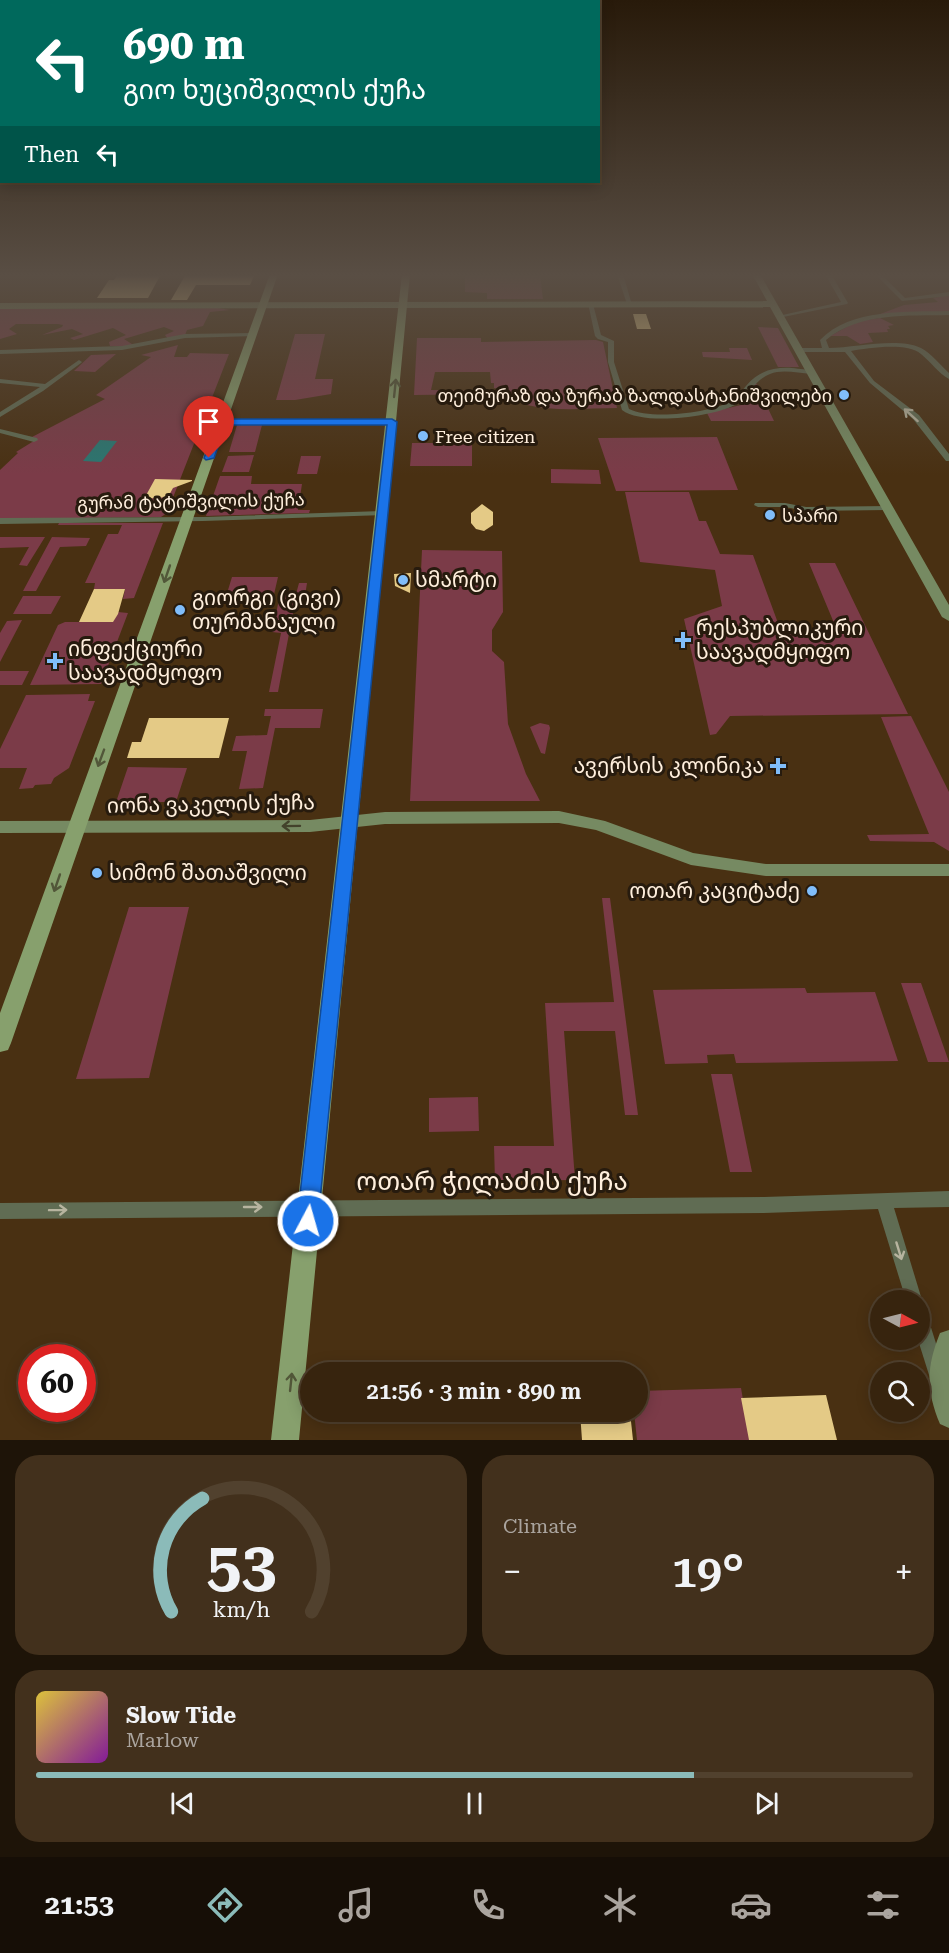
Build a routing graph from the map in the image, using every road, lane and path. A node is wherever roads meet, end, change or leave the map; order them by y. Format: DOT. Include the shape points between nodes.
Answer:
graph roads {
  1 [pos="158,341"];
  2 [pos="251,341"];
  3 [pos="400,341"];
  4 [pos="611,341"];
  5 [pos="794,341"];
  6 [pos="823,341"];
  7 [pos="799,350"];
  8 [pos="826,350"];
  9 [pos="847,350"];
  10 [pos="0,352"];
  11 [pos="79,362"];
  12 [pos="811,372"];
  13 [pos="949,377"];
  14 [pos="0,381"];
  15 [pos="46,386"];
  16 [pos="0,416"];
  17 [pos="222,422"];
  18 [pos="392,422"];
  19 [pos="0,430"];
  20 [pos="34,440"];
  21 [pos="949,459"];
  22 [pos="758,505"];
  23 [pos="888,508"];
  24 [pos="382,513"];
  25 [pos="186,519"];
  26 [pos="0,521"];
  27 [pos="949,617"];
  28 [pos="350,822"];
  29 [pos="0,827"];
  30 [pos="76,828"];
  31 [pos="949,870"];
  32 [pos="0,1043"];
  33 [pos="949,1199"];
  34 [pos="884,1202"];
  35 [pos="309,1207"];
  36 [pos="0,1210"];
  37 [pos="911,1290"];
  38 [pos="949,1342"];
  39 [pos="930,1350"];
  40 [pos="940,1383"];
  41 [pos="949,1414"];
  42 [pos="285,1440"];
  1 -- 10 [label="street" via="122,348"];
  2 -- 17 [label="main road"];
  18 -- 3 [label="main road, one-way"];
  4 -- 12 [label="street" via="611,362 626,410 633,415 672,415 721,408 737,401 751,381 770,372"];
  5 -- 7 [label="main road"];
  6 -- 8 [label="street"];
  7 -- 8 [label="street"];
  7 -- 12 [label="main road"];
  8 -- 9 [label="street"];
  9 -- 13 [label="street" via="874,345 911,347 921,350"];
  21 -- 9 [label="street, one-way" via="916,417 872,382"];
  11 -- 15 [label="street"];
  12 -- 23 [label="main road"];
  14 -- 15 [label="street"];
  15 -- 16 [label="street"];
  17 -- 18 [label="street"];
  17 -- 25 [label="main road"];
  18 -- 24 [label="main road"];
  19 -- 20 [label="street"];
  22 -- 23 [label="street"];
  23 -- 27 [label="main road"];
  24 -- 25 [label="street, გურამ ტატიშვილის ქუჩა"];
  24 -- 28 [label="main road"];
  25 -- 26 [label="street, გურამ ტატიშვილის ქუჩა"];
  25 -- 30 [label="main road, one-way"];
  28 -- 30 [label="main road, იონა ვაკელის ქუჩა, one-way"];
  28 -- 31 [label="main road, იონა ვაკელის ქუჩა" via="385,818 559,817 600,825 691,859 766,870"];
  28 -- 35 [label="main road"];
  29 -- 30 [label="main road, იონა ვაკელის ქუჩა"];
  30 -- 32 [label="main road, one-way"];
  33 -- 34 [label="street, ოთარ ჭილაძის ქუჩა"];
  34 -- 35 [label="street, ოთარ ჭილაძის ქუჩა"];
  34 -- 37 [label="street, one-way"];
  36 -- 35 [label="street, ოთარ ჭილაძის ქუჩა, one-way"];
  42 -- 35 [label="main road, one-way"];
  38 -- 40 [label="main road"];
  39 -- 40 [label="street"];
  40 -- 41 [label="main road"];
}
